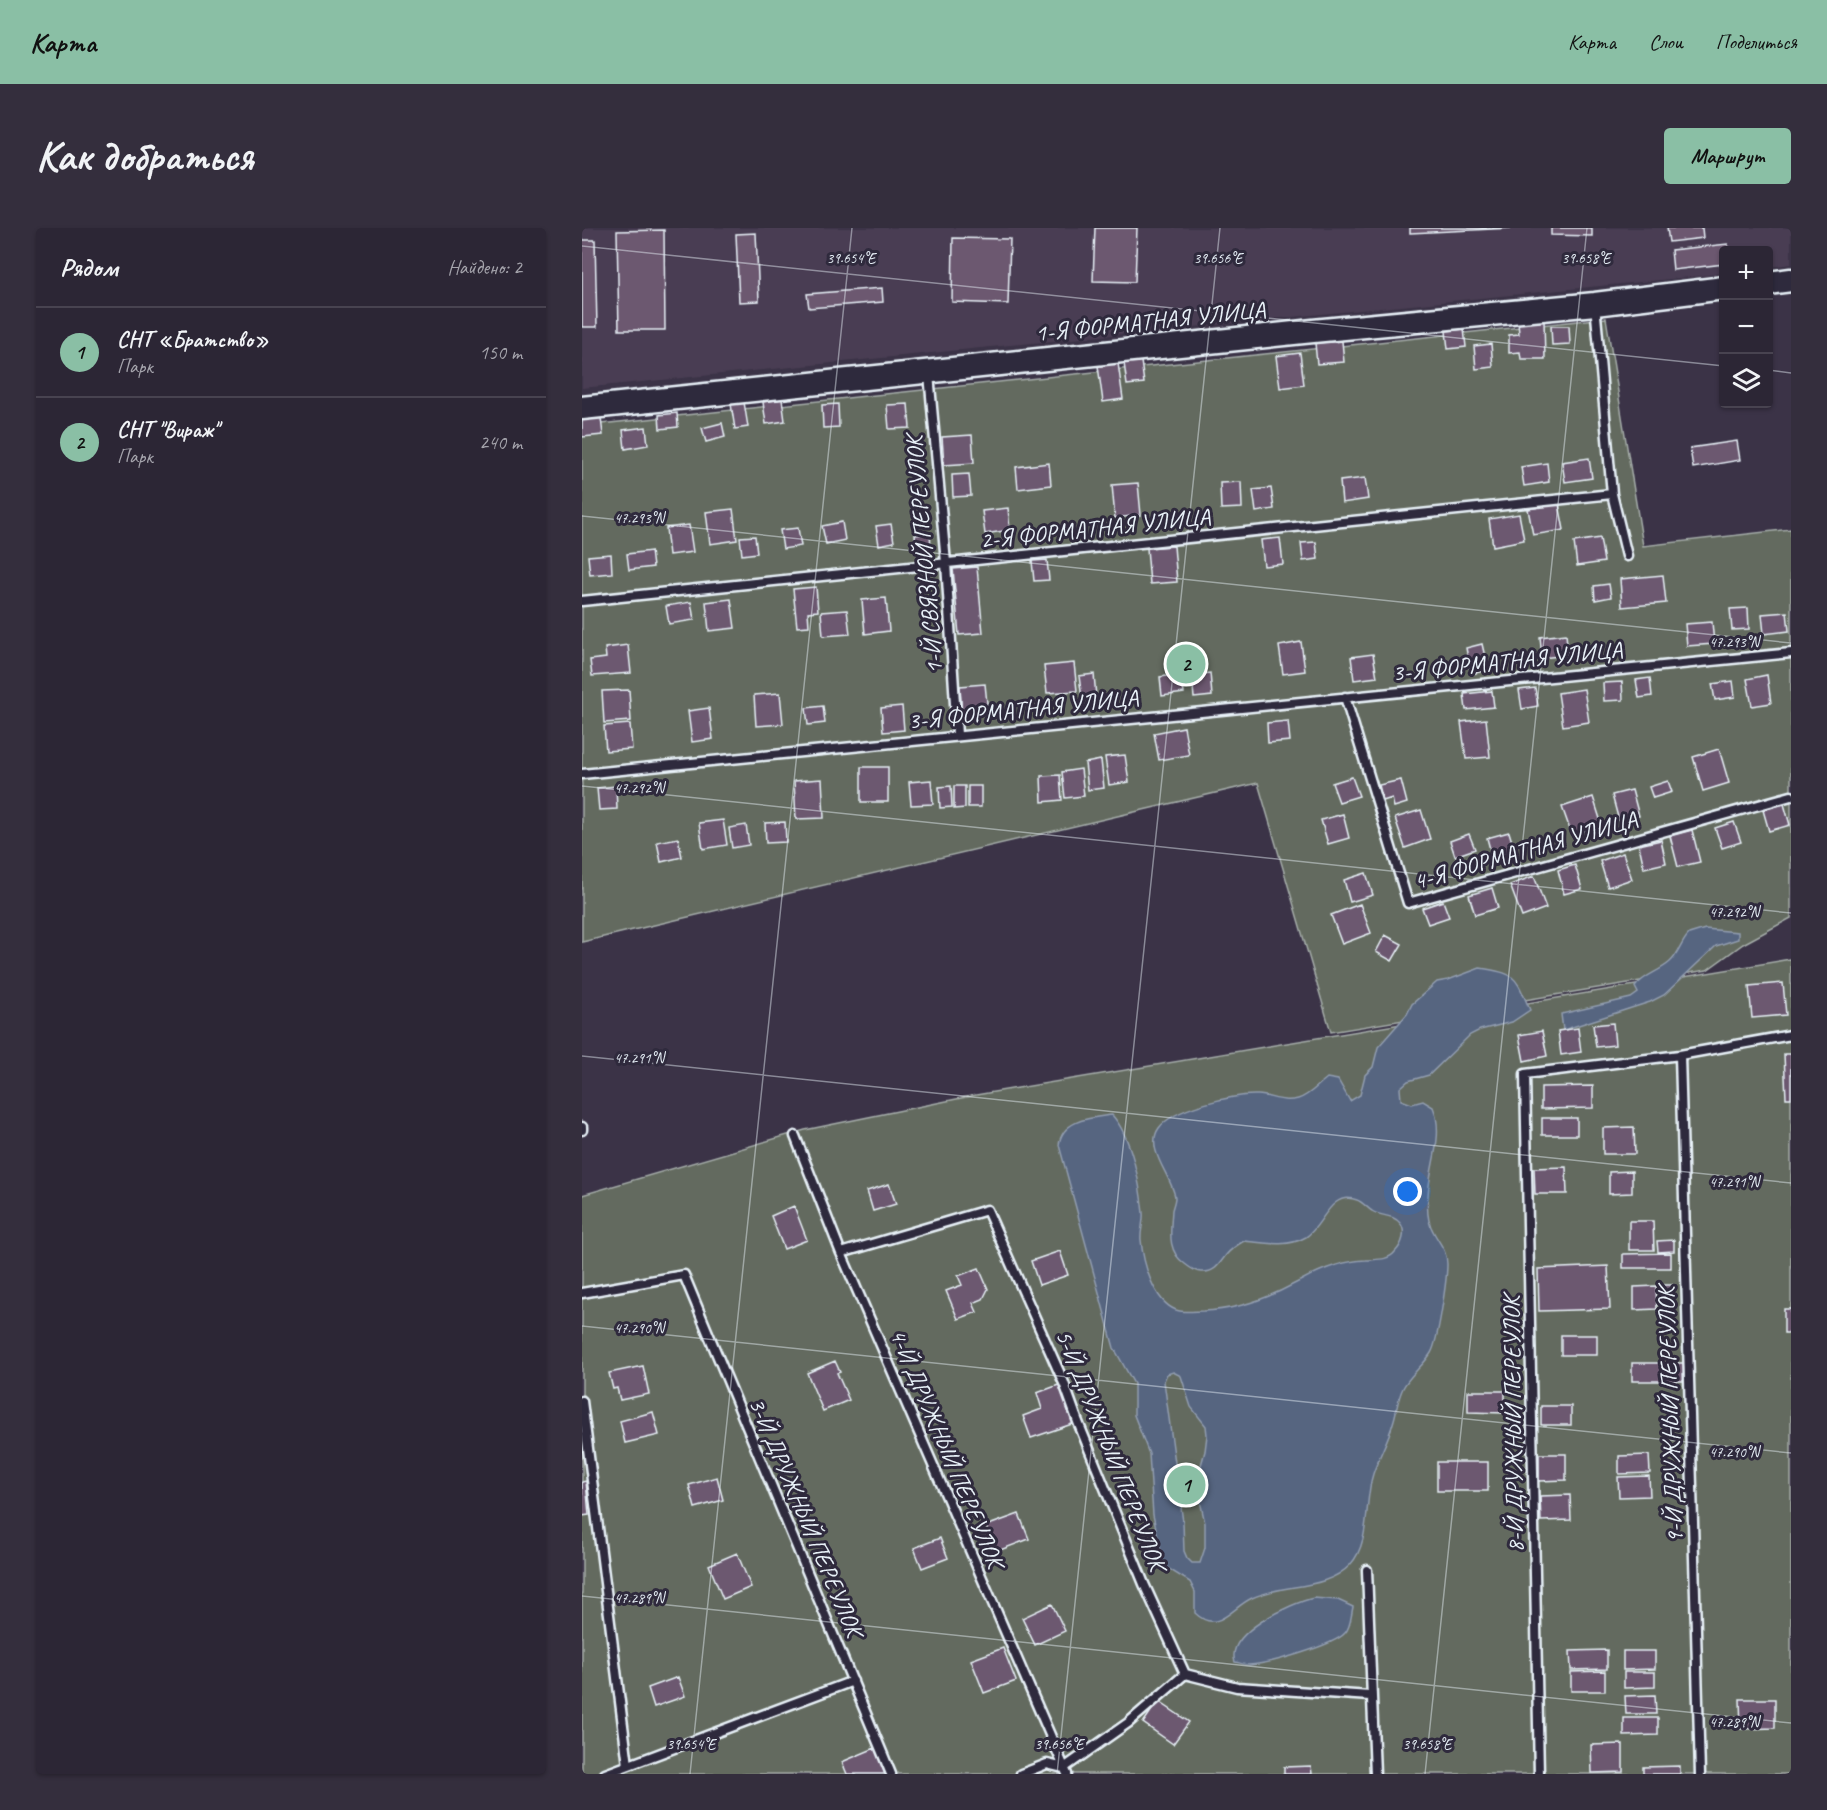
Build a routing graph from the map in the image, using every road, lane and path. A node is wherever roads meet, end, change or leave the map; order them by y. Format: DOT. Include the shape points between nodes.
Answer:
graph roads {
  1 [pos="1791,280"];
  2 [pos="1773,282"];
  3 [pos="1719,289"];
  4 [pos="1595,304"];
  5 [pos="928,371"];
  6 [pos="582,408"];
  7 [pos="1612,494"];
  8 [pos="1627,556"];
  9 [pos="946,563"];
  10 [pos="582,601"];
  11 [pos="1791,653"];
  12 [pos="1345,697"];
  13 [pos="957,735"];
  14 [pos="582,774"];
  15 [pos="1791,796"];
  16 [pos="1791,1035"];
  17 [pos="1680,1055"];
  18 [pos="795,1136"];
  19 [pos="841,1253"];
  20 [pos="582,1293"];
  21 [pos="582,1401"];
  22 [pos="1367,1570"];
  23 [pos="1185,1674"];
  24 [pos="853,1681"];
  25 [pos="1371,1696"];
  26 [pos="628,1765"];
  27 [pos="1066,1771"];
  28 [pos="605,1774"];
  29 [pos="891,1774"];
  30 [pos="1022,1774"];
  31 [pos="1375,1774"];
  32 [pos="1539,1774"];
  33 [pos="1700,1774"];
  1 -- 2 [label="street"];
  3 -- 4 [label="street, 1-Я ФОРМАТНАЯ УЛИЦА"];
  4 -- 5 [label="street, 1-Я ФОРМАТНАЯ УЛИЦА"];
  4 -- 7 [label="lane"];
  5 -- 6 [label="street, 1-Я ФОРМАТНАЯ УЛИЦА"];
  5 -- 9 [label="lane, 1-Й СВЯЗНОЙ ПЕРЕУЛОК"];
  7 -- 8 [label="lane"];
  7 -- 9 [label="lane, 2-Я ФОРМАТНАЯ УЛИЦА"];
  9 -- 10 [label="lane, 2-Я ФОРМАТНАЯ УЛИЦА"];
  9 -- 13 [label="lane, 1-Й СВЯЗНОЙ ПЕРЕУЛОК"];
  11 -- 12 [label="lane, 3-Я ФОРМАТНАЯ УЛИЦА"];
  12 -- 13 [label="lane, 3-Я ФОРМАТНАЯ УЛИЦА"];
  12 -- 15 [label="lane, 4-Я ФОРМАТНАЯ УЛИЦА" via="1408,903"];
  13 -- 14 [label="lane, 3-Я ФОРМАТНАЯ УЛИЦА"];
  16 -- 17 [label="lane"];
  17 -- 32 [label="lane, 8-Й ДРУЖНЫЙ ПЕРЕУЛОК" via="1525,1074"];
  17 -- 33 [label="lane, 9-Й ДРУЖНЫЙ ПЕРЕУЛОК"];
  18 -- 19 [label="lane, 4-Й ДРУЖНЫЙ ПЕРЕУЛОК"];
  19 -- 23 [label="lane, 5-Й ДРУЖНЫЙ ПЕРЕУЛОК" via="987,1210"];
  19 -- 27 [label="lane, 4-Й ДРУЖНЫЙ ПЕРЕУЛОК"];
  20 -- 24 [label="lane, 3-Й ДРУЖНЫЙ ПЕРЕУЛОК" via="684,1275"];
  21 -- 26 [label="lane"];
  22 -- 25 [label="lane"];
  23 -- 25 [label="lane" via="1236,1687"];
  23 -- 27 [label="lane"];
  24 -- 26 [label="lane"];
  24 -- 29 [label="lane, 3-Й ДРУЖНЫЙ ПЕРЕУЛОК"];
  25 -- 31 [label="lane"];
  26 -- 28 [label="lane"];
  27 -- 30 [label="lane" via="1047,1764"];
}
